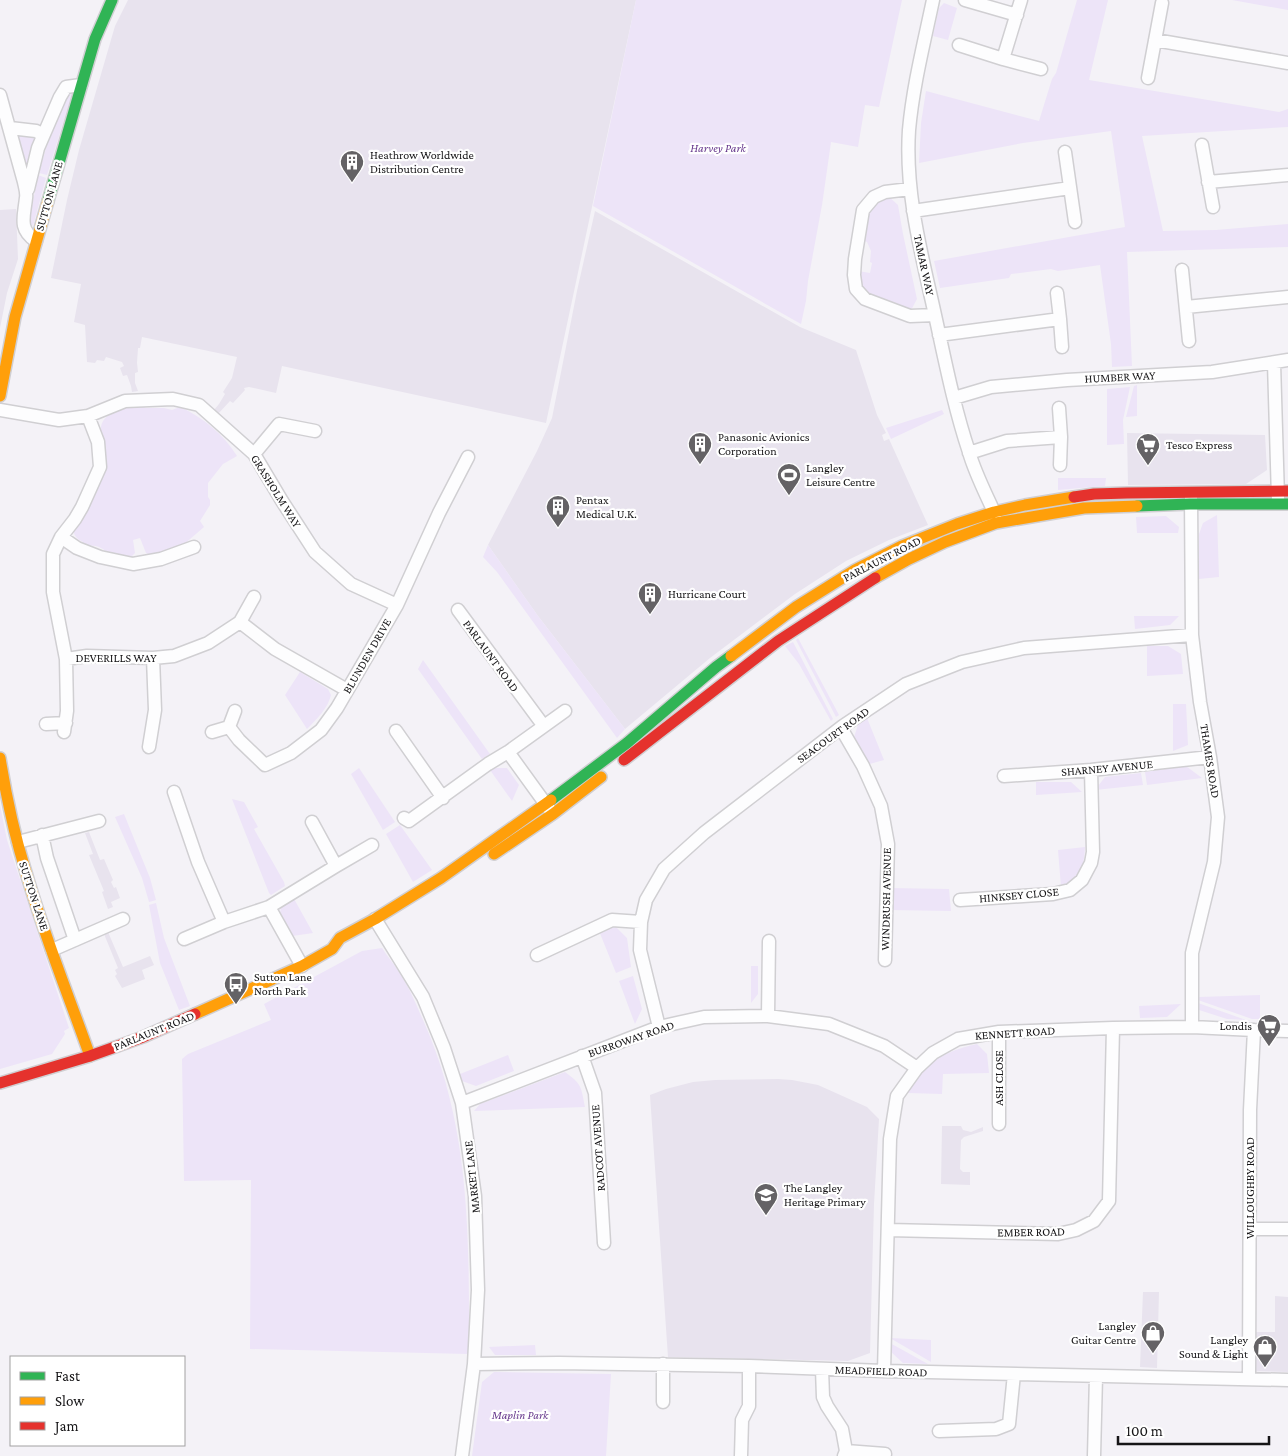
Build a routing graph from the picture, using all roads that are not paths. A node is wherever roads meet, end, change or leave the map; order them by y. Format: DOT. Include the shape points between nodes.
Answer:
graph roads {
  1 [pos="112,0"];
  2 [pos="933,0"];
  3 [pos="965,0"];
  4 [pos="1021,0"];
  5 [pos="1162,3"];
  6 [pos="1017,15"];
  7 [pos="1155,40"];
  8 [pos="959,45"];
  9 [pos="1003,59"];
  10 [pos="1288,63"];
  11 [pos="1040,69"];
  12 [pos="1148,78"];
  13 [pos="81,85"];
  14 [pos="0,95"];
  15 [pos="10,128"];
  16 [pos="43,135"];
  17 [pos="1202,145"];
  18 [pos="1065,152"];
  19 [pos="1288,175"];
  20 [pos="1208,182"];
  21 [pos="1070,188"];
  22 [pos="910,189"];
  23 [pos="26,196"];
  24 [pos="1213,208"];
  25 [pos="913,211"];
  26 [pos="1075,222"];
  27 [pos="36,241"];
  28 [pos="1182,270"];
  29 [pos="1057,293"];
  30 [pos="1288,298"];
  31 [pos="1186,306"];
  32 [pos="935,315"];
  33 [pos="1060,319"];
  34 [pos="939,335"];
  35 [pos="1189,341"];
  36 [pos="1062,347"];
  37 [pos="1288,360"];
  38 [pos="1274,363"];
  39 [pos="0,396"];
  40 [pos="954,398"];
  41 [pos="1059,408"];
  42 [pos="0,410"];
  43 [pos="88,416"];
  44 [pos="315,431"];
  45 [pos="1061,437"];
  46 [pos="969,453"];
  47 [pos="254,454"];
  48 [pos="468,456"];
  49 [pos="1060,465"];
  50 [pos="1283,491"];
  51 [pos="1191,498"];
  52 [pos="1283,504"];
  53 [pos="995,517"];
  54 [pos="61,537"];
  55 [pos="194,547"];
  56 [pos="254,597"];
  57 [pos="397,605"];
  58 [pos="458,610"];
  59 [pos="240,622"];
  60 [pos="1192,635"];
  61 [pos="153,658"];
  62 [pos="66,659"];
  63 [pos="347,690"];
  64 [pos="235,711"];
  65 [pos="564,711"];
  66 [pos="46,724"];
  67 [pos="543,726"];
  68 [pos="229,727"];
  69 [pos="841,728"];
  70 [pos="212,732"];
  71 [pos="396,732"];
  72 [pos="149,747"];
  73 [pos="508,752"];
  74 [pos="1210,757"];
  75 [pos="0,758"];
  76 [pos="1091,770"];
  77 [pos="1004,776"];
  78 [pos="174,792"];
  79 [pos="443,798"];
  80 [pos="549,809"];
  81 [pos="404,818"];
  82 [pos="99,821"];
  83 [pos="312,822"];
  84 [pos="42,835"];
  85 [pos="18,842"];
  86 [pos="372,845"];
  87 [pos="336,866"];
  88 [pos="428,899"];
  89 [pos="960,900"];
  90 [pos="270,907"];
  91 [pos="124,919"];
  92 [pos="224,922"];
  93 [pos="641,922"];
  94 [pos="376,929"];
  95 [pos="184,939"];
  96 [pos="75,940"];
  97 [pos="769,941"];
  98 [pos="332,949"];
  99 [pos="52,950"];
  100 [pos="537,955"];
  101 [pos="884,960"];
  102 [pos="302,966"];
  103 [pos="768,1016"];
  104 [pos="659,1027"];
  105 [pos="1192,1027"];
  106 [pos="1113,1028"];
  107 [pos="1254,1030"];
  108 [pos="1288,1031"];
  109 [pos="999,1032"];
  110 [pos="90,1056"];
  111 [pos="582,1056"];
  112 [pos="917,1068"];
  113 [pos="0,1083"];
  114 [pos="462,1103"];
  115 [pos="999,1124"];
  116 [pos="1250,1229"];
  117 [pos="888,1230"];
  118 [pos="1288,1230"];
  119 [pos="604,1242"];
  120 [pos="474,1364"];
  121 [pos="663,1364"];
  122 [pos="749,1366"];
  123 [pos="822,1369"];
  124 [pos="884,1371"];
  125 [pos="1014,1374"];
  126 [pos="1096,1376"];
  127 [pos="1249,1379"];
  128 [pos="1288,1380"];
  129 [pos="663,1402"];
  130 [pos="939,1430"];
  131 [pos="845,1454"];
  132 [pos="885,1454"];
  133 [pos="462,1456"];
  134 [pos="741,1456"];
  135 [pos="1094,1456"];
  1 -- 13 [label="street, SUTTON LANE" via="95,39"];
  2 -- 22 [label="street, TAMAR WAY" via="910,122"];
  3 -- 6 [label="street"];
  4 -- 6 [label="street"];
  5 -- 7 [label="street"];
  6 -- 9 [label="street"];
  7 -- 10 [label="street"];
  7 -- 12 [label="street"];
  8 -- 9 [label="street"];
  9 -- 11 [label="street"];
  13 -- 16 [label="street" via="64,89"];
  13 -- 27 [label="street, SUTTON LANE"];
  14 -- 15 [label="street"];
  15 -- 16 [label="street"];
  15 -- 23 [label="street"];
  16 -- 23 [label="street"];
  17 -- 20 [label="street"];
  18 -- 21 [label="street"];
  19 -- 20 [label="street"];
  20 -- 24 [label="street"];
  21 -- 25 [label="street"];
  21 -- 26 [label="street"];
  22 -- 25 [label="street, TAMAR WAY"];
  22 -- 32 [label="street" via="885,192 874,197 863,210 855,259 856,289 865,299 910,316"];
  23 -- 27 [label="street" via="24,226 29,237"];
  25 -- 32 [label="street, TAMAR WAY"];
  27 -- 39 [label="street, SUTTON LANE" via="15,317"];
  28 -- 31 [label="street"];
  29 -- 33 [label="street"];
  30 -- 31 [label="street"];
  31 -- 35 [label="street"];
  32 -- 34 [label="street, TAMAR WAY"];
  33 -- 34 [label="street"];
  33 -- 36 [label="street"];
  34 -- 40 [label="street, TAMAR WAY"];
  37 -- 38 [label="street, HUMBER WAY"];
  38 -- 40 [label="street, HUMBER WAY" via="1212,372 991,387"];
  38 -- 50 [label="street"];
  40 -- 46 [label="street, TAMAR WAY"];
  41 -- 45 [label="street"];
  42 -- 43 [label="street, GRASHOLM WAY" via="59,420"];
  43 -- 47 [label="street, GRASHOLM WAY" via="125,401 173,398 199,405"];
  43 -- 54 [label="street" via="98,442 100,467 82,507"];
  44 -- 47 [label="street" via="279,424"];
  45 -- 46 [label="street" via="1007,441"];
  45 -- 49 [label="street"];
  46 -- 53 [label="street, TAMAR WAY"];
  47 -- 57 [label="street, GRASHOLM WAY" via="315,552 351,584"];
  48 -- 57 [label="street, BLUNDEN DRIVE"];
  50 -- 51 [label="street, PARLAUNT ROAD"];
  50 -- 52 [label="street"];
  51 -- 52 [label="street, PARLAUNT ROAD"];
  51 -- 53 [label="street, PARLAUNT ROAD"];
  51 -- 60 [label="street, THAMES ROAD"];
  53 -- 80 [label="street, PARLAUNT ROAD" via="871,580 778,641 610,770"];
  53 -- 80 [label="street, PARLAUNT ROAD" via="902,546 855,570 796,608 716,667"];
  54 -- 55 [label="street" via="93,554 133,564 161,559"];
  54 -- 62 [label="street" via="53,554 52,592"];
  56 -- 59 [label="street"];
  57 -- 63 [label="street, BLUNDEN DRIVE"];
  58 -- 67 [label="street, PARLAUNT ROAD"];
  59 -- 61 [label="street, DEVERILLS WAY" via="208,643 174,656"];
  59 -- 63 [label="street" via="276,649"];
  60 -- 69 [label="street, SEACOURT ROAD" via="1024,648 962,662 906,684"];
  60 -- 74 [label="street, THAMES ROAD"];
  61 -- 62 [label="street, DEVERILLS WAY" via="87,656"];
  61 -- 72 [label="street" via="155,710"];
  62 -- 66 [label="street" via="65,727"];
  63 -- 68 [label="street, BLUNDEN DRIVE" via="321,730 291,753 265,765"];
  64 -- 68 [label="street"];
  65 -- 67 [label="street"];
  67 -- 73 [label="street"];
  68 -- 70 [label="street"];
  69 -- 93 [label="street, SEACOURT ROAD" via="704,833 664,869 646,900"];
  69 -- 101 [label="street, WINDRUSH AVENUE" via="881,806 888,844"];
  71 -- 79 [label="street"];
  73 -- 79 [label="street"];
  73 -- 80 [label="street"];
  74 -- 76 [label="street, SHARNEY AVENUE"];
  74 -- 105 [label="street, THAMES ROAD" via="1218,817 1214,862 1192,953"];
  75 -- 85 [label="street, SUTTON LANE"];
  76 -- 77 [label="street, SHARNEY AVENUE"];
  76 -- 89 [label="street, HINKSEY CLOSE" via="1093,852 1082,880 1070,890 1053,894"];
  78 -- 92 [label="street" via="198,862"];
  79 -- 81 [label="street" via="409,821"];
  80 -- 88 [label="street, PARLAUNT ROAD"];
  80 -- 94 [label="street, PARLAUNT ROAD" via="441,878"];
  82 -- 84 [label="street"];
  83 -- 87 [label="street"];
  84 -- 85 [label="street"];
  84 -- 96 [label="street, SUTTON LANE"];
  85 -- 99 [label="street, SUTTON LANE"];
  86 -- 87 [label="street"];
  87 -- 90 [label="street"];
  90 -- 92 [label="street"];
  90 -- 102 [label="street"];
  91 -- 96 [label="street"];
  92 -- 95 [label="street"];
  93 -- 100 [label="street" via="612,920"];
  93 -- 104 [label="street, SEACOURT ROAD" via="640,950"];
  94 -- 98 [label="street, PARLAUNT ROAD" via="346,947"];
  94 -- 98 [label="street, PARLAUNT ROAD" via="340,938"];
  94 -- 114 [label="street, MARKET LANE" via="423,996"];
  96 -- 99 [label="street"];
  97 -- 103 [label="street"];
  98 -- 102 [label="street, PARLAUNT ROAD"];
  99 -- 110 [label="street, SUTTON LANE"];
  102 -- 110 [label="street, PARLAUNT ROAD" via="143,1037"];
  103 -- 104 [label="street, BURROWAY ROAD" via="704,1017"];
  103 -- 112 [label="street, BURROWAY ROAD" via="829,1024 884,1046"];
  104 -- 111 [label="street, BURROWAY ROAD"];
  105 -- 106 [label="street, KENNETT ROAD"];
  105 -- 107 [label="street, KENNETT ROAD"];
  106 -- 109 [label="street, KENNETT ROAD"];
  106 -- 117 [label="street, EMBER ROAD" via="1110,1201 1094,1221 1058,1234"];
  107 -- 108 [label="street"];
  107 -- 116 [label="street, WILLOUGHBY ROAD"];
  109 -- 112 [label="street, KENNETT ROAD" via="958,1039 933,1053"];
  109 -- 115 [label="street, ASH CLOSE"];
  110 -- 113 [label="street, PARLAUNT ROAD"];
  111 -- 114 [label="street, BURROWAY ROAD"];
  111 -- 119 [label="street, RADCOT AVENUE" via="595,1093"];
  112 -- 117 [label="street, KENNETT ROAD" via="897,1096 890,1139"];
  114 -- 120 [label="street, MARKET LANE" via="475,1196 478,1290"];
  116 -- 118 [label="street"];
  116 -- 127 [label="street, WILLOUGHBY ROAD"];
  117 -- 124 [label="street, KENNETT ROAD"];
  120 -- 121 [label="street, MEADFIELD ROAD"];
  120 -- 133 [label="street, MARKET LANE"];
  121 -- 122 [label="street, MEADFIELD ROAD"];
  121 -- 129 [label="street"];
  122 -- 123 [label="street, MEADFIELD ROAD"];
  122 -- 134 [label="street" via="749,1406 742,1420"];
  123 -- 124 [label="street, MEADFIELD ROAD"];
  123 -- 131 [label="street" via="822,1397 842,1429"];
  124 -- 125 [label="street, MEADFIELD ROAD"];
  125 -- 126 [label="street, MEADFIELD ROAD"];
  125 -- 130 [label="street" via="1009,1424 996,1429"];
  126 -- 127 [label="street, MEADFIELD ROAD"];
  126 -- 135 [label="street"];
  127 -- 128 [label="street, MEADFIELD ROAD"];
  131 -- 132 [label="street"];
}
